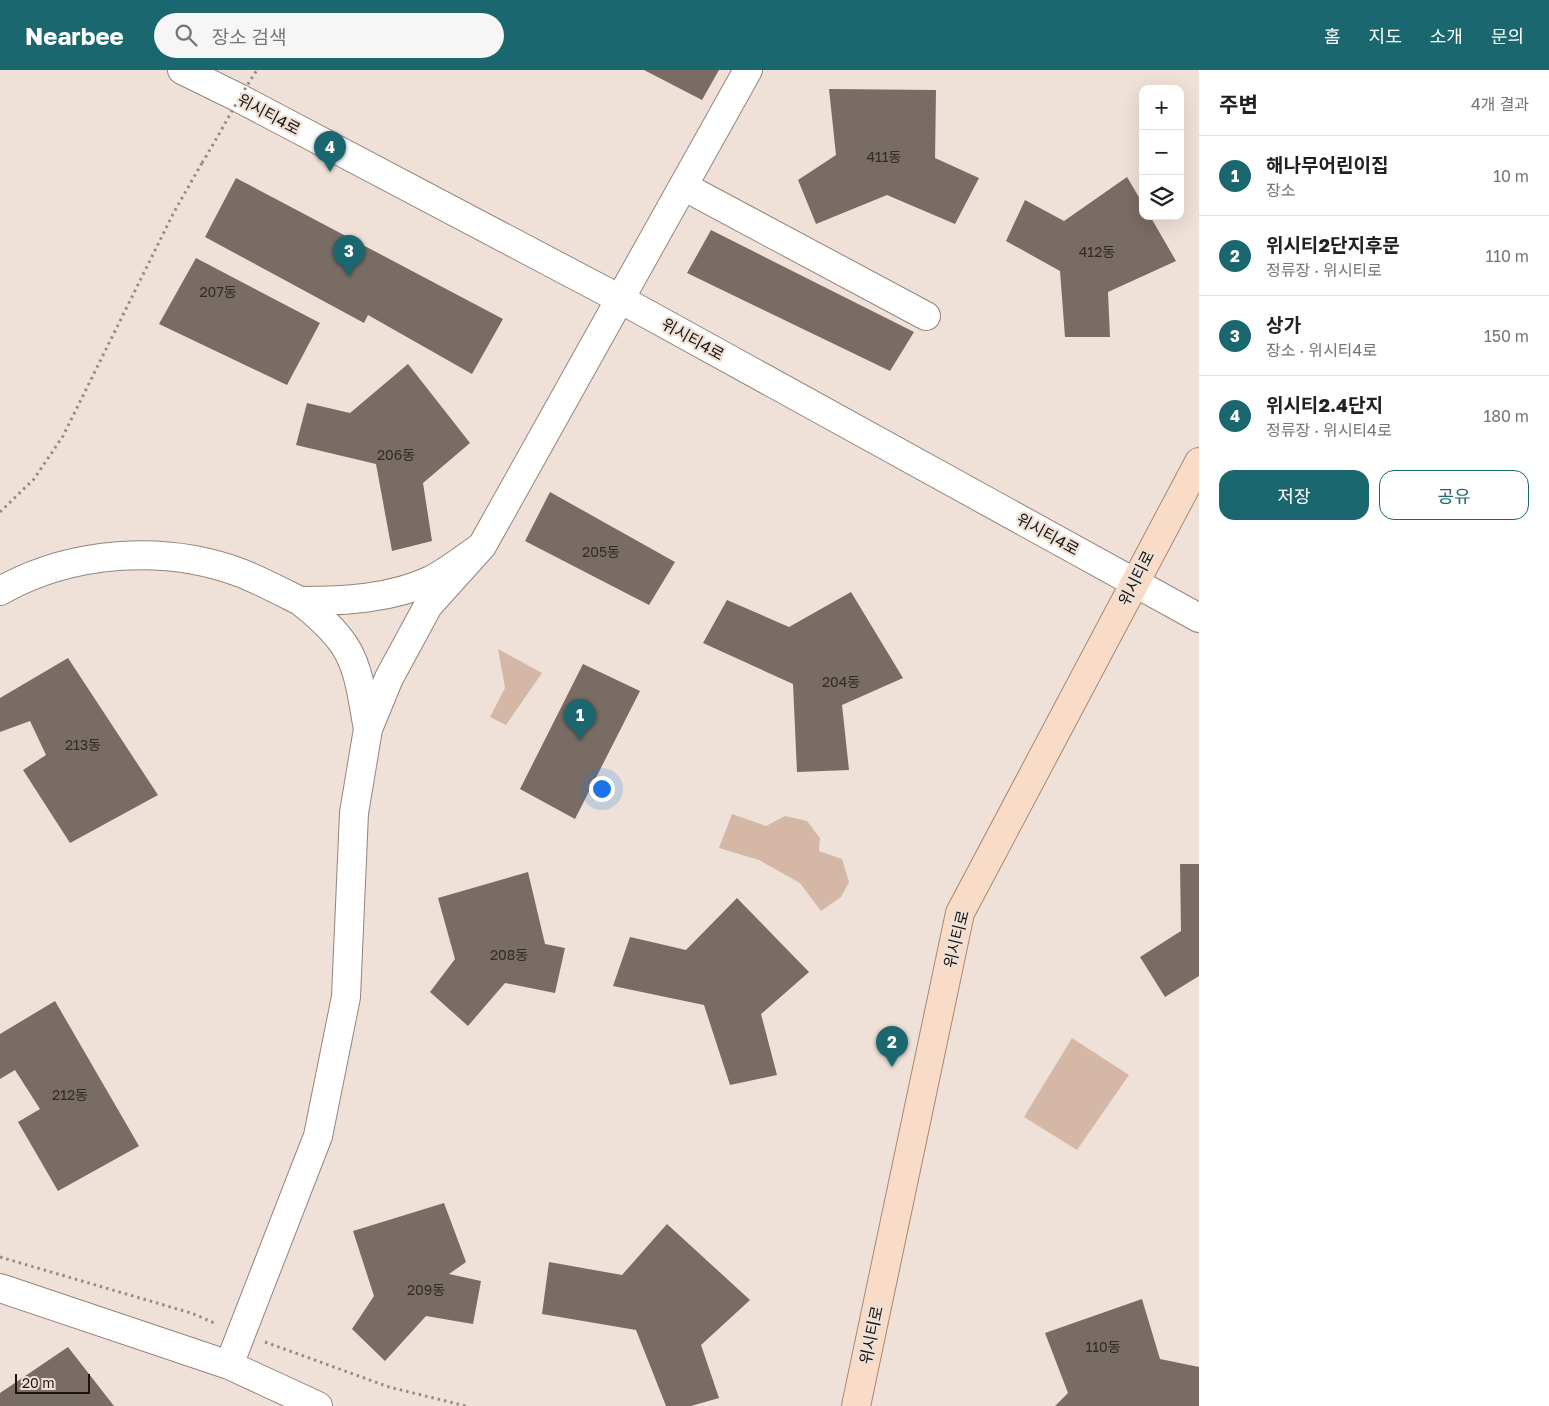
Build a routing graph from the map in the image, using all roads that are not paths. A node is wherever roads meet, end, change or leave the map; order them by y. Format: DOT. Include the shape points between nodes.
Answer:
graph roads {
  1 [pos="182,70"];
  2 [pos="748,70"];
  3 [pos="683,186"];
  4 [pos="620,299"];
  5 [pos="926,316"];
  6 [pos="1199,462"];
  7 [pos="482,546"];
  8 [pos="1134,583"];
  9 [pos="0,591"];
  10 [pos="300,601"];
  11 [pos="1199,618"];
  12 [pos="368,729"];
  13 [pos="0,1288"];
  14 [pos="229,1365"];
  15 [pos="318,1406"];
  16 [pos="856,1406"];
  1 -- 4 [label="street, 위시티4로"];
  2 -- 3 [label="street"];
  3 -- 4 [label="street"];
  3 -- 5 [label="street"];
  4 -- 7 [label="street"];
  4 -- 8 [label="street, 위시티4로"];
  6 -- 8 [label="main road, 위시티로"];
  7 -- 10 [label="street" via="433,579 413,588 370,597"];
  7 -- 12 [label="street" via="428,606 389,678"];
  8 -- 11 [label="street, 위시티4로"];
  8 -- 16 [label="main road, 위시티로" via="960,913"];
  9 -- 10 [label="street" via="57,566 105,557 152,556 182,558 240,573"];
  10 -- 12 [label="street" via="340,638 349,654 360,684"];
  12 -- 14 [label="street" via="354,813 346,997 318,1136"];
  13 -- 14 [label="street"];
  14 -- 15 [label="street"];
}
